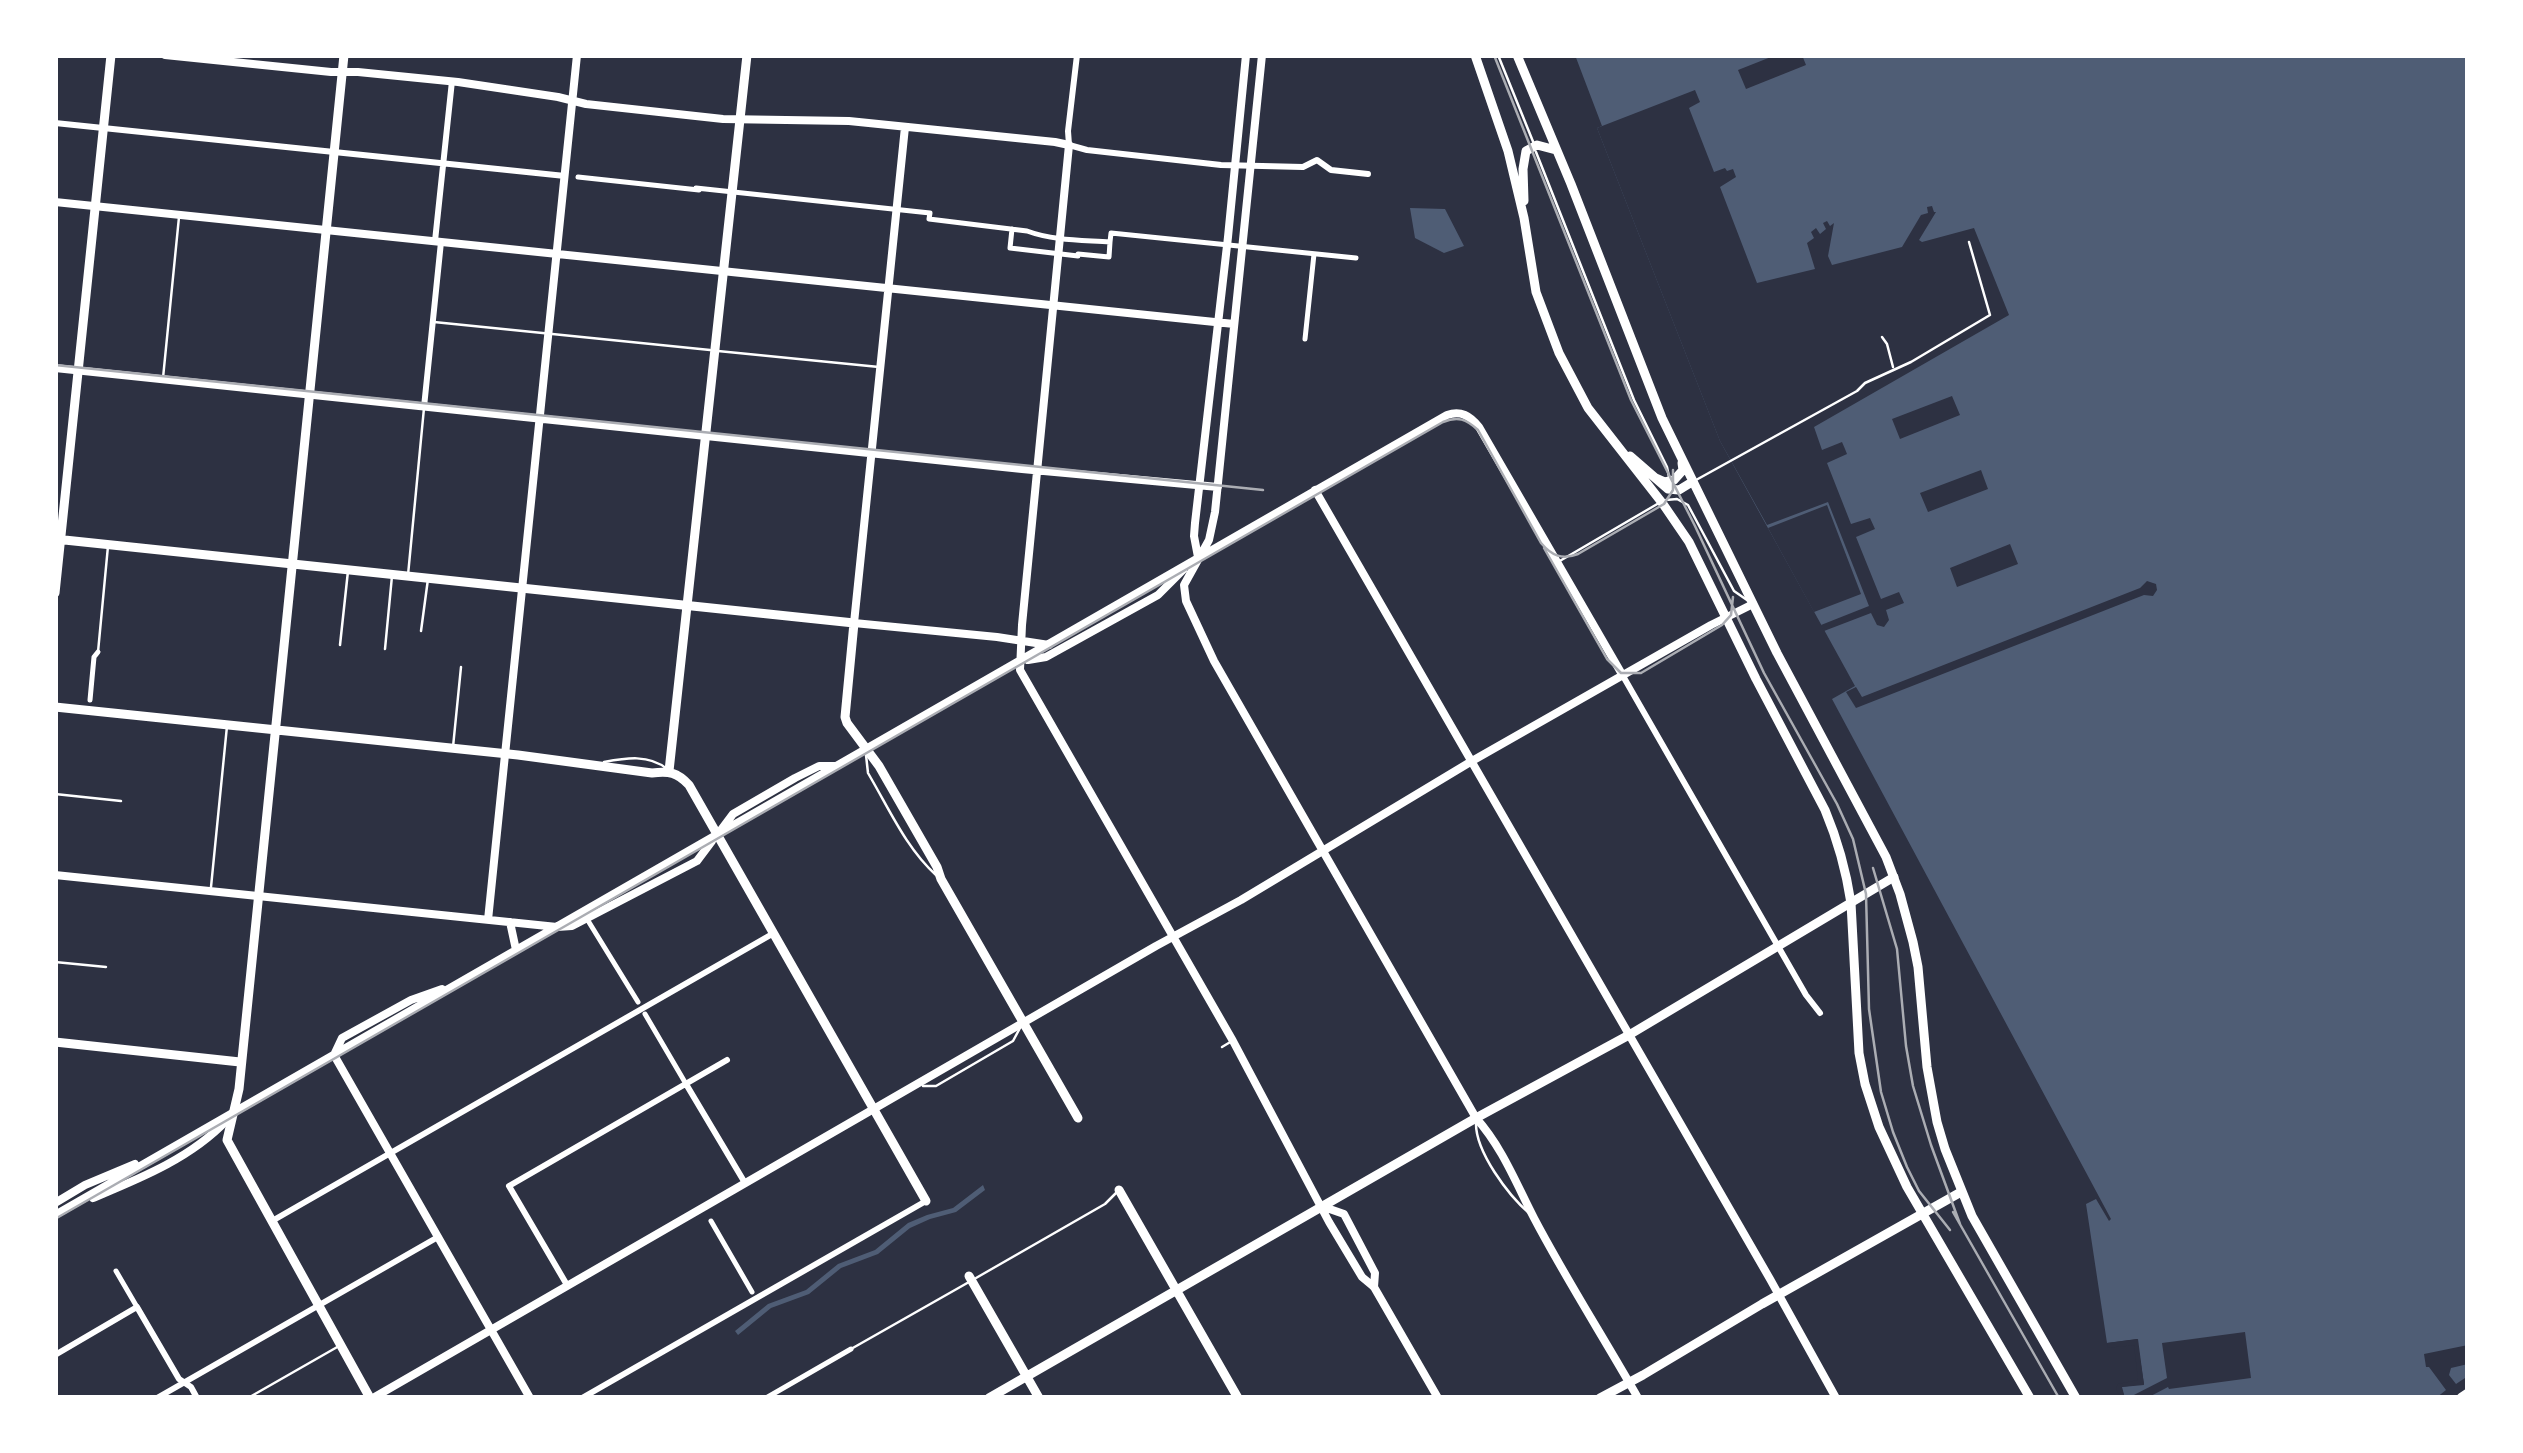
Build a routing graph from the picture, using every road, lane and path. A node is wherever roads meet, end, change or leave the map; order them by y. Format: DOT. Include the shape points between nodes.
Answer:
graph roads {
  1 [pos="111,55"];
  2 [pos="165,55"];
  3 [pos="344,55"];
  4 [pos="578,55"];
  5 [pos="747,55"];
  6 [pos="1077,55"];
  7 [pos="1246,55"];
  8 [pos="1262,55"];
  9 [pos="1475,55"];
  10 [pos="1498,55"];
  11 [pos="1516,55"];
  12 [pos="342,72"];
  13 [pos="452,81"];
  14 [pos="573,101"];
  15 [pos="739,120"];
  16 [pos="55,123"];
  17 [pos="905,127"];
  18 [pos="104,128"];
  19 [pos="1069,146"];
  20 [pos="1534,146"];
  21 [pos="1556,150"];
  22 [pos="334,152"];
  23 [pos="444,164"];
  24 [pos="1234,164"];
  25 [pos="1252,164"];
  26 [pos="1368,174"];
  27 [pos="566,176"];
  28 [pos="578,177"];
  29 [pos="702,180"];
  30 [pos="716,192"];
  31 [pos="745,196"];
  32 [pos="55,202"];
  33 [pos="95,206"];
  34 [pos="879,208"];
  35 [pos="180,215"];
  36 [pos="1524,218"];
  37 [pos="1012,229"];
  38 [pos="326,230"];
  39 [pos="438,242"];
  40 [pos="1110,242"];
  41 [pos="1969,242"];
  42 [pos="558,254"];
  43 [pos="1314,254"];
  44 [pos="1356,258"];
  45 [pos="723,271"];
  46 [pos="888,288"];
  47 [pos="1054,306"];
  48 [pos="433,322"];
  49 [pos="1218,323"];
  50 [pos="1234,324"];
  51 [pos="549,334"];
  52 [pos="1882,337"];
  53 [pos="1304,339"];
  54 [pos="715,351"];
  55 [pos="55,368"];
  56 [pos="880,368"];
  57 [pos="1894,368"];
  58 [pos="78,370"];
  59 [pos="162,380"];
  60 [pos="309,395"];
  61 [pos="424,407"];
  62 [pos="540,419"];
  63 [pos="706,436"];
  64 [pos="1618,446"];
  65 [pos="872,454"];
  66 [pos="1682,460"];
  67 [pos="1038,471"];
  68 [pos="1692,482"];
  69 [pos="1669,485"];
  70 [pos="1200,486"];
  71 [pos="1218,487"];
  72 [pos="1314,490"];
  73 [pos="1661,502"];
  74 [pos="58,540"];
  75 [pos="108,545"];
  76 [pos="1198,557"];
  77 [pos="1556,562"];
  78 [pos="292,564"];
  79 [pos="348,570"];
  80 [pos="392,574"];
  81 [pos="408,576"];
  82 [pos="428,578"];
  83 [pos="523,588"];
  84 [pos="55,592"];
  85 [pos="1753,604"];
  86 [pos="688,606"];
  87 [pos="1726,618"];
  88 [pos="854,622"];
  89 [pos="422,632"];
  90 [pos="1020,640"];
  91 [pos="340,644"];
  92 [pos="1049,644"];
  93 [pos="384,649"];
  94 [pos="98,652"];
  95 [pos="1018,662"];
  96 [pos="461,667"];
  97 [pos="1623,676"];
  98 [pos="90,700"];
  99 [pos="55,707"];
  100 [pos="227,724"];
  101 [pos="275,729"];
  102 [pos="452,748"];
  103 [pos="866,750"];
  104 [pos="506,754"];
  105 [pos="1472,761"];
  106 [pos="670,770"];
  107 [pos="55,794"];
  108 [pos="121,801"];
  109 [pos="717,835"];
  110 [pos="1324,851"];
  111 [pos="55,875"];
  112 [pos="1894,877"];
  113 [pos="211,891"];
  114 [pos="258,896"];
  115 [pos="1851,903"];
  116 [pos="588,918"];
  117 [pos="488,920"];
  118 [pos="510,922"];
  119 [pos="557,927"];
  120 [pos="774,933"];
  121 [pos="1174,937"];
  122 [pos="1776,945"];
  123 [pos="516,950"];
  124 [pos="55,962"];
  125 [pos="106,967"];
  126 [pos="638,1002"];
  127 [pos="645,1014"];
  128 [pos="1820,1014"];
  129 [pos="1024,1022"];
  130 [pos="1629,1034"];
  131 [pos="1233,1040"];
  132 [pos="55,1042"];
  133 [pos="1222,1047"];
  134 [pos="334,1055"];
  135 [pos="727,1060"];
  136 [pos="240,1062"];
  137 [pos="686,1084"];
  138 [pos="1267,1102"];
  139 [pos="1255,1107"];
  140 [pos="874,1108"];
  141 [pos="233,1113"];
  142 [pos="1078,1118"];
  143 [pos="1476,1118"];
  144 [pos="167,1151"];
  145 [pos="390,1154"];
  146 [pos="745,1183"];
  147 [pos="1120,1190"];
  148 [pos="1961,1192"];
  149 [pos="926,1201"];
  150 [pos="55,1203"];
  151 [pos="1321,1206"];
  152 [pos="59,1213"];
  153 [pos="1923,1213"];
  154 [pos="1534,1218"];
  155 [pos="271,1222"];
  156 [pos="711,1222"];
  157 [pos="438,1237"];
  158 [pos="116,1270"];
  159 [pos="971,1278"];
  160 [pos="567,1285"];
  161 [pos="1374,1287"];
  162 [pos="1177,1291"];
  163 [pos="752,1292"];
  164 [pos="1779,1295"];
  165 [pos="138,1306"];
  166 [pos="318,1306"];
  167 [pos="490,1329"];
  168 [pos="340,1345"];
  169 [pos="851,1350"];
  170 [pos="55,1355"];
  171 [pos="1027,1376"];
  172 [pos="184,1382"];
  173 [pos="1629,1383"];
  174 [pos="158,1398"];
  175 [pos="197,1398"];
  176 [pos="248,1398"];
  177 [pos="371,1398"];
  178 [pos="530,1398"];
  179 [pos="582,1398"];
  180 [pos="766,1398"];
  181 [pos="989,1398"];
  182 [pos="1039,1398"];
  183 [pos="1238,1398"];
  184 [pos="1438,1398"];
  185 [pos="1600,1398"];
  186 [pos="1638,1398"];
  187 [pos="1836,1398"];
  188 [pos="2030,1398"];
  189 [pos="2076,1398"];
  1 -- 18 [label="main road"];
  2 -- 12 [label="street"];
  3 -- 12 [label="main road"];
  4 -- 14 [label="street"];
  5 -- 15 [label="main road"];
  6 -- 19 [label="street"];
  7 -- 24 [label="street"];
  8 -- 25 [label="street"];
  9 -- 36 [label="main road"];
  10 -- 20 [label="lane"];
  11 -- 21 [label="main road"];
  12 -- 13 [label="street"];
  12 -- 22 [label="main road"];
  13 -- 14 [label="street"];
  13 -- 23 [label="street"];
  14 -- 15 [label="street"];
  14 -- 27 [label="street"];
  15 -- 17 [label="street"];
  15 -- 45 [label="main road"];
  16 -- 18 [label="street"];
  17 -- 19 [label="street"];
  17 -- 46 [label="street"];
  18 -- 22 [label="street"];
  18 -- 33 [label="main road"];
  19 -- 24 [label="street"];
  19 -- 47 [label="street"];
  20 -- 21 [label="main road"];
  20 -- 36 [label="main road" via="1524,157"];
  20 -- 69 [label="lane"];
  21 -- 66 [label="main road"];
  22 -- 23 [label="street"];
  22 -- 38 [label="main road"];
  23 -- 27 [label="street"];
  23 -- 39 [label="street"];
  24 -- 25 [label="street"];
  24 -- 49 [label="street"];
  25 -- 26 [label="street" via="1304,167 1318,160 1331,170"];
  25 -- 50 [label="street"];
  27 -- 42 [label="street"];
  28 -- 30 [label="street"];
  29 -- 37 [label="street" via="698,188 928,212 929,219"];
  31 -- 34 [label="street"];
  32 -- 33 [label="street"];
  33 -- 35 [label="street"];
  33 -- 58 [label="main road"];
  35 -- 38 [label="street"];
  35 -- 59 [label="lane"];
  36 -- 64 [label="main road" via="1550,332 1588,408"];
  37 -- 40 [label="street"];
  37 -- 40 [label="street" via="1010,248 1038,252 1109,257"];
  38 -- 39 [label="street"];
  38 -- 60 [label="main road"];
  39 -- 42 [label="street"];
  39 -- 48 [label="street"];
  40 -- 43 [label="street" via="1111,233"];
  41 -- 57 [label="lane" via="1990,315"];
  42 -- 45 [label="street"];
  42 -- 51 [label="street"];
  43 -- 44 [label="street"];
  43 -- 53 [label="street"];
  45 -- 46 [label="street"];
  45 -- 54 [label="main road"];
  46 -- 47 [label="street"];
  46 -- 56 [label="street"];
  47 -- 49 [label="street"];
  47 -- 67 [label="street"];
  48 -- 51 [label="lane"];
  48 -- 61 [label="street"];
  49 -- 50 [label="street"];
  49 -- 70 [label="street"];
  50 -- 71 [label="street"];
  51 -- 54 [label="lane"];
  51 -- 62 [label="street"];
  52 -- 57 [label="lane"];
  54 -- 56 [label="lane"];
  54 -- 63 [label="main road"];
  55 -- 58 [label="street"];
  56 -- 65 [label="street"];
  57 -- 68 [label="lane"];
  58 -- 59 [label="street"];
  58 -- 74 [label="main road"];
  59 -- 60 [label="street"];
  60 -- 61 [label="street"];
  60 -- 78 [label="main road"];
  61 -- 62 [label="street"];
  61 -- 81 [label="lane"];
  62 -- 63 [label="street"];
  62 -- 83 [label="street"];
  63 -- 65 [label="street"];
  63 -- 86 [label="main road"];
  64 -- 69 [label="main road"];
  64 -- 73 [label="main road"];
  65 -- 67 [label="street"];
  65 -- 88 [label="street"];
  66 -- 68 [label="main road"];
  66 -- 69 [label="main road"];
  67 -- 70 [label="street"];
  67 -- 90 [label="street"];
  68 -- 69 [label="main road" via="1679,490"];
  68 -- 85 [label="main road"];
  69 -- 73 [label="lane"];
  70 -- 71 [label="street"];
  70 -- 76 [label="street"];
  71 -- 76 [label="street" via="1209,540"];
  72 -- 76 [label="street"];
  72 -- 77 [label="street" via="1441,418 1467,415"];
  72 -- 105 [label="street"];
  73 -- 77 [label="lane"];
  73 -- 85 [label="lane" via="1688,505 1734,591"];
  73 -- 87 [label="main road"];
  74 -- 75 [label="main road"];
  74 -- 84 [label="main road"];
  75 -- 78 [label="main road"];
  75 -- 94 [label="lane"];
  76 -- 92 [label="street"];
  76 -- 95 [label="street" via="1158,594 1046,656"];
  76 -- 110 [label="street" via="1184,585 1186,601"];
  77 -- 97 [label="street"];
  78 -- 79 [label="main road"];
  78 -- 101 [label="main road"];
  79 -- 80 [label="main road"];
  79 -- 91 [label="lane"];
  80 -- 81 [label="main road"];
  80 -- 93 [label="lane"];
  81 -- 82 [label="main road"];
  82 -- 83 [label="main road"];
  82 -- 89 [label="lane"];
  83 -- 86 [label="main road"];
  83 -- 104 [label="street"];
  85 -- 87 [label="street"];
  85 -- 112 [label="main road"];
  86 -- 88 [label="main road"];
  86 -- 106 [label="main road"];
  87 -- 97 [label="street"];
  87 -- 115 [label="main road" via="1830,821"];
  88 -- 90 [label="street"];
  88 -- 103 [label="main road" via="845,717"];
  90 -- 92 [label="street"];
  90 -- 95 [label="street"];
  92 -- 95 [label="street"];
  94 -- 98 [label="street"];
  95 -- 103 [label="street"];
  95 -- 121 [label="street"];
  96 -- 102 [label="lane"];
  97 -- 105 [label="street"];
  97 -- 122 [label="street"];
  99 -- 100 [label="main road"];
  100 -- 101 [label="main road"];
  100 -- 113 [label="lane"];
  101 -- 102 [label="main road"];
  101 -- 114 [label="main road"];
  102 -- 104 [label="main road"];
  103 -- 109 [label="street" via="837,766 819,766 732,814"];
  103 -- 129 [label="main road"];
  104 -- 106 [label="main road"];
  104 -- 117 [label="street"];
  105 -- 110 [label="street"];
  105 -- 130 [label="street"];
  106 -- 109 [label="main road" via="689,785"];
  107 -- 108 [label="lane"];
  109 -- 116 [label="street" via="697,860"];
  109 -- 119 [label="street"];
  109 -- 120 [label="main road"];
  110 -- 121 [label="street"];
  110 -- 143 [label="street"];
  111 -- 113 [label="street"];
  112 -- 115 [label="main road"];
  112 -- 148 [label="main road" via="1918,968 1931,1096"];
  113 -- 114 [label="street"];
  114 -- 117 [label="street"];
  114 -- 136 [label="main road"];
  115 -- 122 [label="main road"];
  115 -- 153 [label="main road" via="1865,1084 1887,1148"];
  116 -- 119 [label="street"];
  116 -- 126 [label="street"];
  117 -- 118 [label="street"];
  118 -- 119 [label="street"];
  118 -- 123 [label="street"];
  119 -- 123 [label="street"];
  120 -- 140 [label="main road"];
  120 -- 145 [label="street"];
  121 -- 129 [label="street"];
  121 -- 131 [label="street"];
  122 -- 128 [label="street"];
  122 -- 130 [label="main road"];
  123 -- 134 [label="street"];
  124 -- 125 [label="lane"];
  127 -- 137 [label="street"];
  129 -- 140 [label="street"];
  129 -- 142 [label="main road"];
  130 -- 143 [label="main road"];
  130 -- 164 [label="street"];
  131 -- 133 [label="lane"];
  131 -- 138 [label="street"];
  132 -- 136 [label="main road"];
  134 -- 141 [label="street"];
  134 -- 145 [label="street"];
  135 -- 137 [label="street"];
  136 -- 141 [label="main road"];
  137 -- 146 [label="street"];
  137 -- 160 [label="street" via="510,1186"];
  138 -- 139 [label="lane"];
  138 -- 151 [label="street"];
  140 -- 146 [label="street"];
  140 -- 149 [label="main road"];
  141 -- 144 [label="street"];
  141 -- 152 [label="street" via="208,1140"];
  141 -- 155 [label="main road" via="227,1140"];
  143 -- 151 [label="main road"];
  143 -- 154 [label="street"];
  143 -- 154 [label="lane" via="1476,1137 1500,1180"];
  144 -- 150 [label="street"];
  144 -- 152 [label="street"];
  145 -- 155 [label="street"];
  145 -- 157 [label="street"];
  146 -- 160 [label="street"];
  147 -- 159 [label="lane"];
  147 -- 162 [label="main road"];
  148 -- 153 [label="main road"];
  148 -- 189 [label="main road"];
  149 -- 179 [label="street"];
  151 -- 161 [label="street"];
  151 -- 161 [label="street" via="1344,1214 1375,1273"];
  151 -- 162 [label="main road"];
  153 -- 164 [label="main road"];
  153 -- 188 [label="main road"];
  154 -- 173 [label="street"];
  155 -- 166 [label="main road"];
  156 -- 163 [label="street"];
  157 -- 166 [label="street"];
  157 -- 167 [label="street"];
  158 -- 165 [label="street"];
  159 -- 169 [label="lane"];
  159 -- 171 [label="main road"];
  160 -- 167 [label="street"];
  161 -- 184 [label="street"];
  162 -- 171 [label="main road"];
  162 -- 183 [label="main road"];
  164 -- 173 [label="main road"];
  164 -- 187 [label="street"];
  165 -- 170 [label="street"];
  165 -- 172 [label="street"];
  166 -- 168 [label="main road"];
  166 -- 172 [label="street"];
  167 -- 177 [label="street"];
  167 -- 178 [label="street"];
  168 -- 176 [label="lane"];
  168 -- 177 [label="main road"];
  169 -- 180 [label="street"];
  171 -- 181 [label="main road"];
  171 -- 182 [label="main road"];
  172 -- 174 [label="street"];
  172 -- 175 [label="street"];
  173 -- 185 [label="main road"];
  173 -- 186 [label="street"];
}
